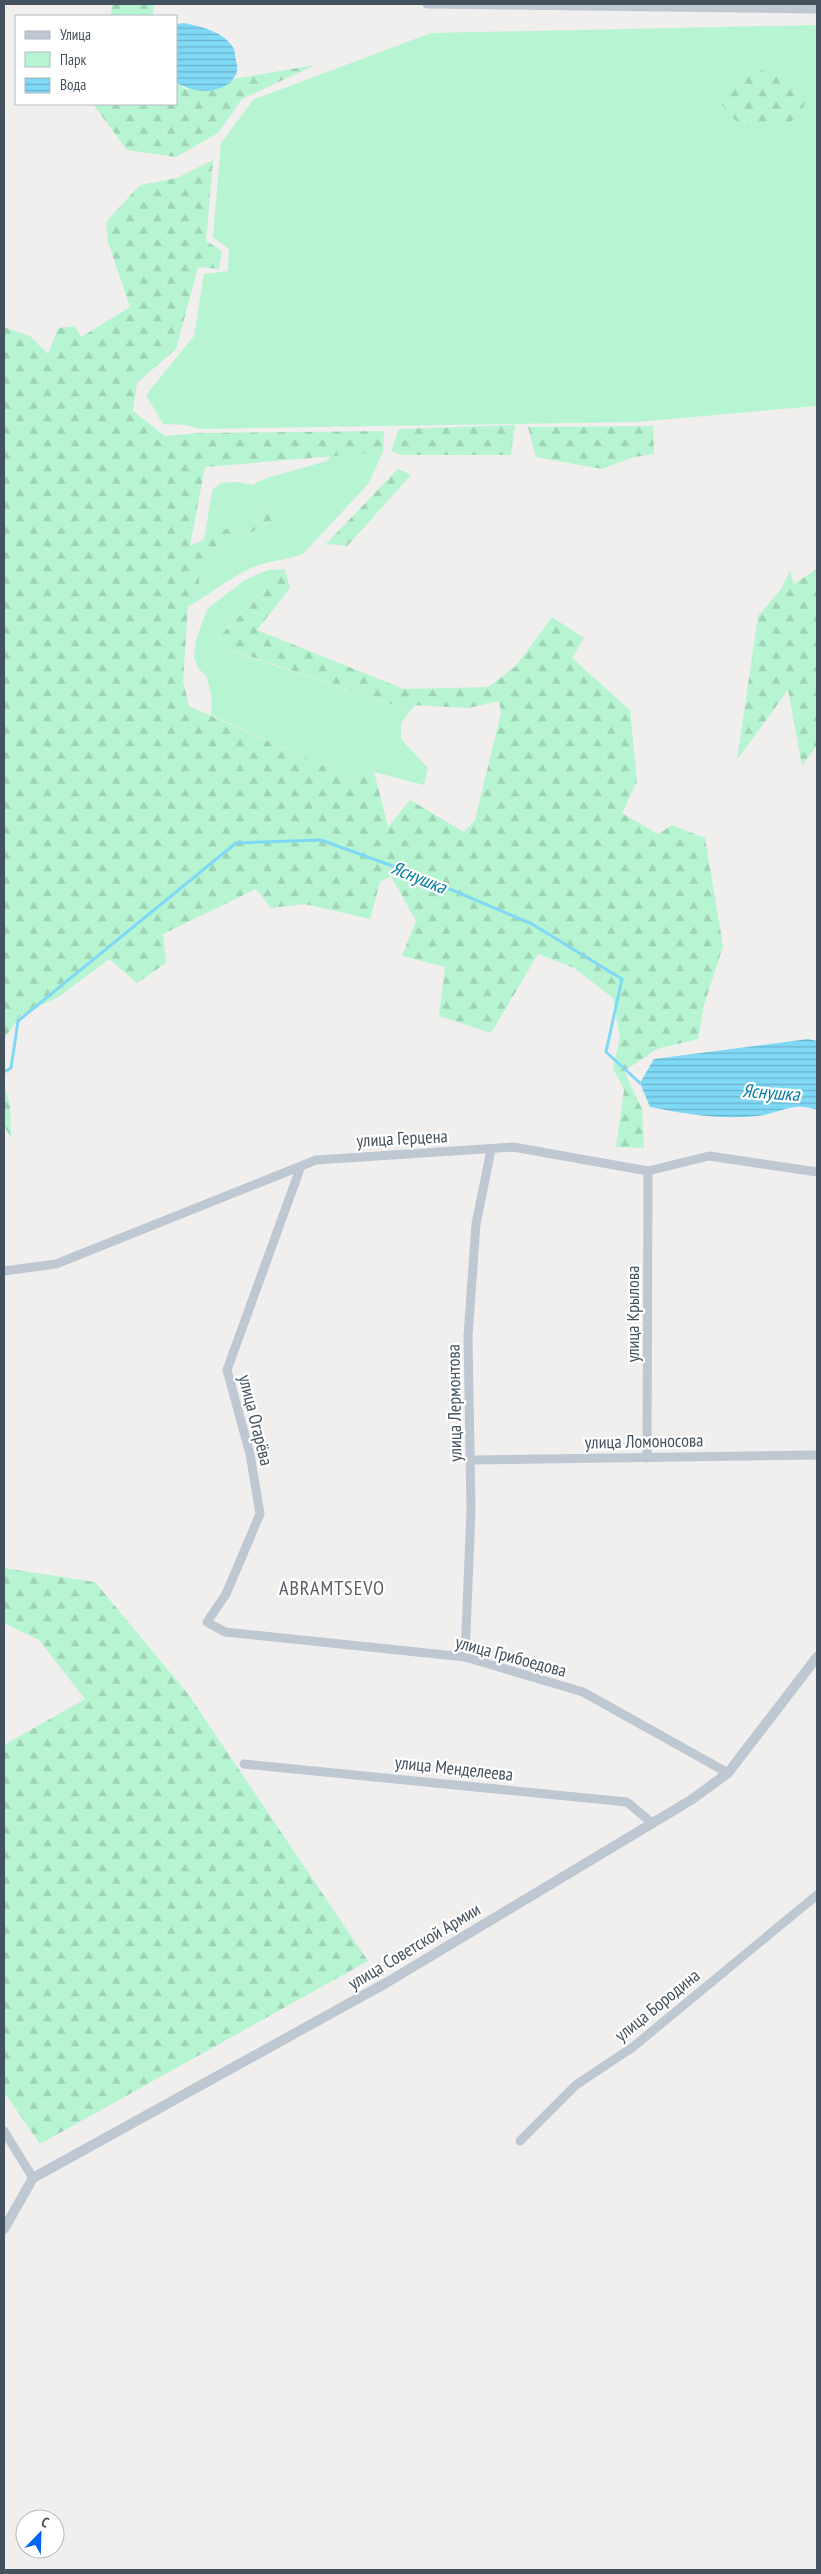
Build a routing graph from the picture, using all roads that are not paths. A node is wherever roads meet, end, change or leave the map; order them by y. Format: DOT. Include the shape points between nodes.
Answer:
graph roads {
  1 [pos="427,4"];
  2 [pos="817,10"];
  3 [pos="492,1150"];
  4 [pos="301,1166"];
  5 [pos="648,1170"];
  6 [pos="817,1172"];
  7 [pos="4,1271"];
  8 [pos="817,1454"];
  9 [pos="647,1458"];
  10 [pos="471,1460"];
  11 [pos="207,1622"];
  12 [pos="465,1657"];
  13 [pos="817,1657"];
  14 [pos="244,1764"];
  15 [pos="728,1772"];
  16 [pos="652,1824"];
  17 [pos="817,1895"];
  18 [pos="4,2131"];
  19 [pos="520,2141"];
  20 [pos="33,2178"];
  21 [pos="4,2229"];
  1 -- 2 [label="street"];
  3 -- 4 [label="street, улица Герцена" via="316,1160"];
  3 -- 5 [label="street, улица Герцена" via="513,1147"];
  3 -- 10 [label="street, улица Лермонтова" via="476,1224 468,1336"];
  4 -- 7 [label="street, улица Герцена" via="56,1264"];
  4 -- 11 [label="street, улица Огарёва" via="227,1370 250,1454 260,1514 226,1594"];
  5 -- 6 [label="street, улица Герцена" via="709,1156"];
  5 -- 9 [label="street, улица Крылова"];
  8 -- 9 [label="street, улица Ломоносова"];
  9 -- 10 [label="street, улица Ломоносова"];
  10 -- 12 [label="street, улица Лермонтова"];
  11 -- 12 [label="street, улица Грибоедова" via="225,1632"];
  12 -- 15 [label="street, улица Грибоедова" via="583,1692"];
  13 -- 15 [label="street, улица Советской Армии"];
  14 -- 16 [label="street, улица Менделеева" via="627,1802"];
  15 -- 16 [label="street, улица Советской Армии"];
  16 -- 20 [label="street, улица Советской Армии" via="386,1984"];
  17 -- 19 [label="street, улица Бородина" via="633,2047 576,2085"];
  18 -- 20 [label="street"];
  20 -- 21 [label="street"];
}
